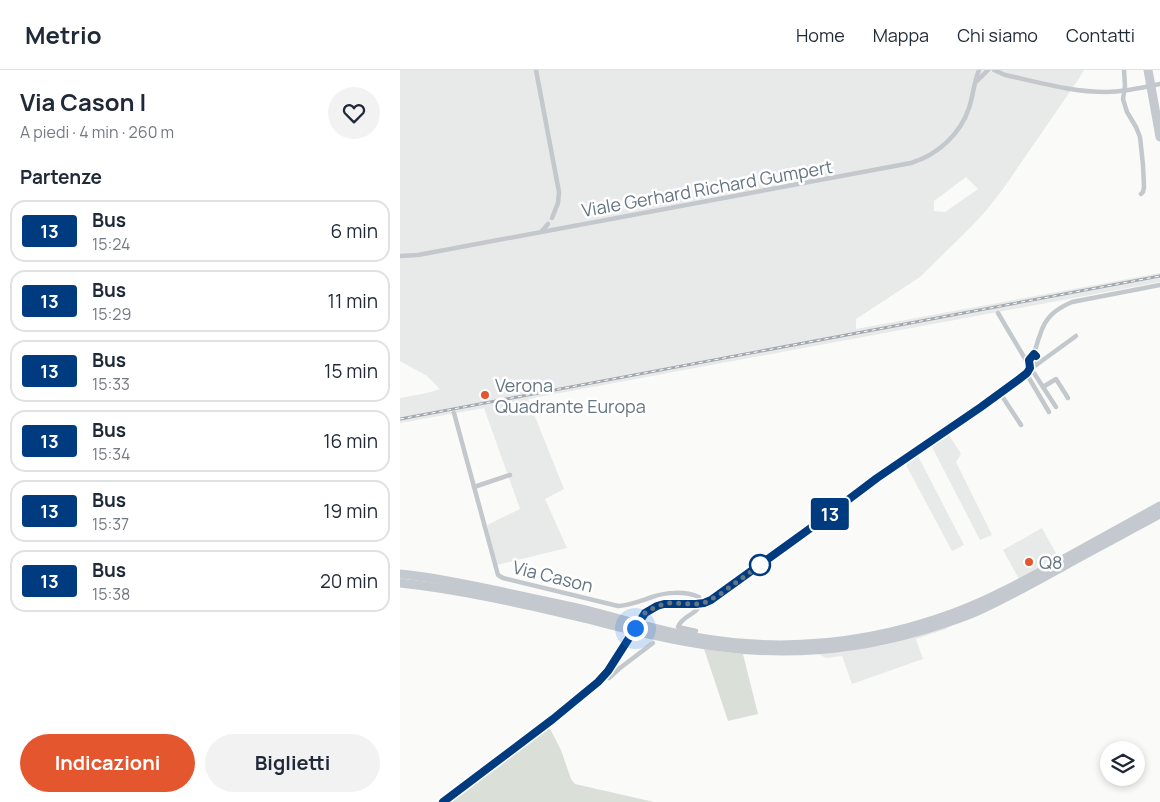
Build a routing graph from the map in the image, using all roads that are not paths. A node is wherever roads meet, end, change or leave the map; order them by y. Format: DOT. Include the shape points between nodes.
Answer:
graph roads {
  1 [pos="536,70"];
  2 [pos="988,70"];
  3 [pos="994,70"];
  4 [pos="1124,70"];
  5 [pos="1148,70"];
  6 [pos="1154,70"];
  7 [pos="978,76"];
  8 [pos="1160,84"];
  9 [pos="1124,90"];
  10 [pos="1160,103"];
  11 [pos="1160,137"];
  12 [pos="1141,194"];
  13 [pos="552,218"];
  14 [pos="548,224"];
  15 [pos="541,232"];
  16 [pos="400,256"];
  17 [pos="1160,285"];
  18 [pos="998,313"];
  19 [pos="1076,336"];
  20 [pos="1034,355"];
  21 [pos="1042,359"];
  22 [pos="1029,367"];
  23 [pos="1043,387"];
  24 [pos="1000,393"];
  25 [pos="1068,398"];
  26 [pos="1056,407"];
  27 [pos="1049,412"];
  28 [pos="454,413"];
  29 [pos="1021,425"];
  30 [pos="510,475"];
  31 [pos="474,487"];
  32 [pos="1160,506"];
  33 [pos="1160,514"];
  34 [pos="400,574"];
  35 [pos="400,583"];
  36 [pos="701,604"];
  37 [pos="696,631"];
  38 [pos="652,643"];
  39 [pos="604,677"];
  40 [pos="443,802"];
  1 -- 13 [label="street" via="559,192"];
  2 -- 7 [label="street"];
  3 -- 9 [label="street" via="1080,90"];
  4 -- 9 [label="street"];
  5 -- 11 [label="highway"];
  6 -- 10 [label="highway"];
  7 -- 15 [label="street, Viale Gerhard Richard Gumpert" via="969,110 956,132 941,147 917,161"];
  8 -- 9 [label="street"];
  9 -- 12 [label="street" via="1124,104 1141,143 1144,187"];
  14 -- 15 [label="street"];
  15 -- 16 [label="street, Viale Gerhard Richard Gumpert" via="418,256"];
  17 -- 20 [label="street" via="1060,307 1042,328"];
  18 -- 22 [label="street"];
  19 -- 21 [label="street"];
  20 -- 21 [label="street"];
  20 -- 22 [label="street" via="1029,360"];
  21 -- 22 [label="street"];
  21 -- 22 [label="street"];
  22 -- 23 [label="street"];
  22 -- 24 [label="street"];
  22 -- 27 [label="street"];
  23 -- 25 [label="street" via="1056,379"];
  23 -- 26 [label="street"];
  24 -- 29 [label="street"];
  24 -- 36 [label="street" via="877,478 719,595"];
  28 -- 31 [label="street, Via Cason"];
  30 -- 31 [label="street"];
  31 -- 36 [label="street, Via Cason" via="498,575 502,578 618,606 676,593 693,594 699,597"];
  32 -- 34 [label="highway" via="1005,590 955,612 897,631 813,644 748,644 693,637 581,609"];
  33 -- 35 [label="highway" via="979,610 901,636 822,650 768,651 712,646 500,599"];
  36 -- 37 [label="street" via="678,625"];
  36 -- 39 [label="street" via="664,604 649,610"];
  38 -- 39 [label="street" via="609,678"];
  39 -- 40 [label="street"];
}
